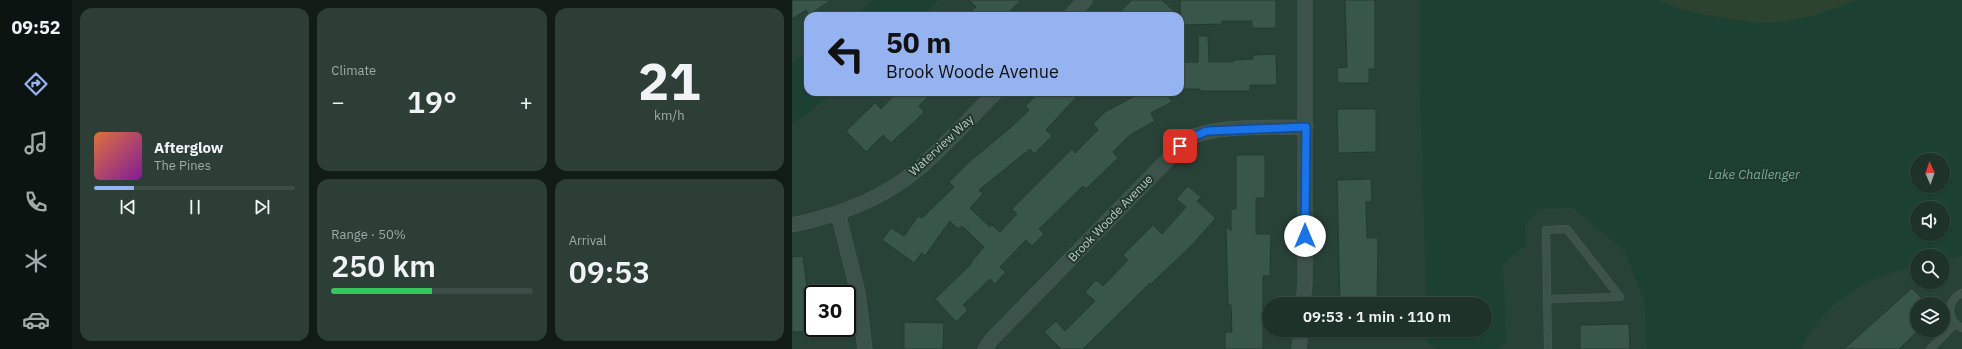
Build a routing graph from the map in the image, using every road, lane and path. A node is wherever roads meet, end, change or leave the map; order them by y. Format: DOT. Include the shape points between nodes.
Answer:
graph roads {
  1 [pos="1085,0"];
  2 [pos="1305,0"];
  3 [pos="1074,12"];
  4 [pos="992,96"];
  5 [pos="1306,127"];
  6 [pos="838,213"];
  7 [pos="792,225"];
  8 [pos="1962,293"];
  9 [pos="1303,297"];
  10 [pos="1547,299"];
  11 [pos="1955,324"];
  12 [pos="1962,328"];
  13 [pos="1300,337"];
  14 [pos="865,349"];
  15 [pos="985,349"];
  16 [pos="1299,349"];
  17 [pos="1548,349"];
  18 [pos="1930,349"];
  1 -- 3 [label="street"];
  2 -- 5 [label="street"];
  4 -- 6 [label="street, Waterview Way" via="916,171 869,200"];
  5 -- 9 [label="street"];
  5 -- 15 [label="street, Brook Woode Avenue" via="1217,130 1197,134 1188,139"];
  6 -- 7 [label="street, Waterview Way"];
  6 -- 14 [label="street" via="858,293"];
  8 -- 11 [label="lane" via="1953,299 1950,305 1951,318"];
  10 -- 10 [label="lane" via="1546,230 1566,229 1620,297"];
  10 -- 17 [label="lane"];
  11 -- 12 [label="lane"];
  11 -- 18 [label="lane"];
  13 -- 16 [label="street"];
}
